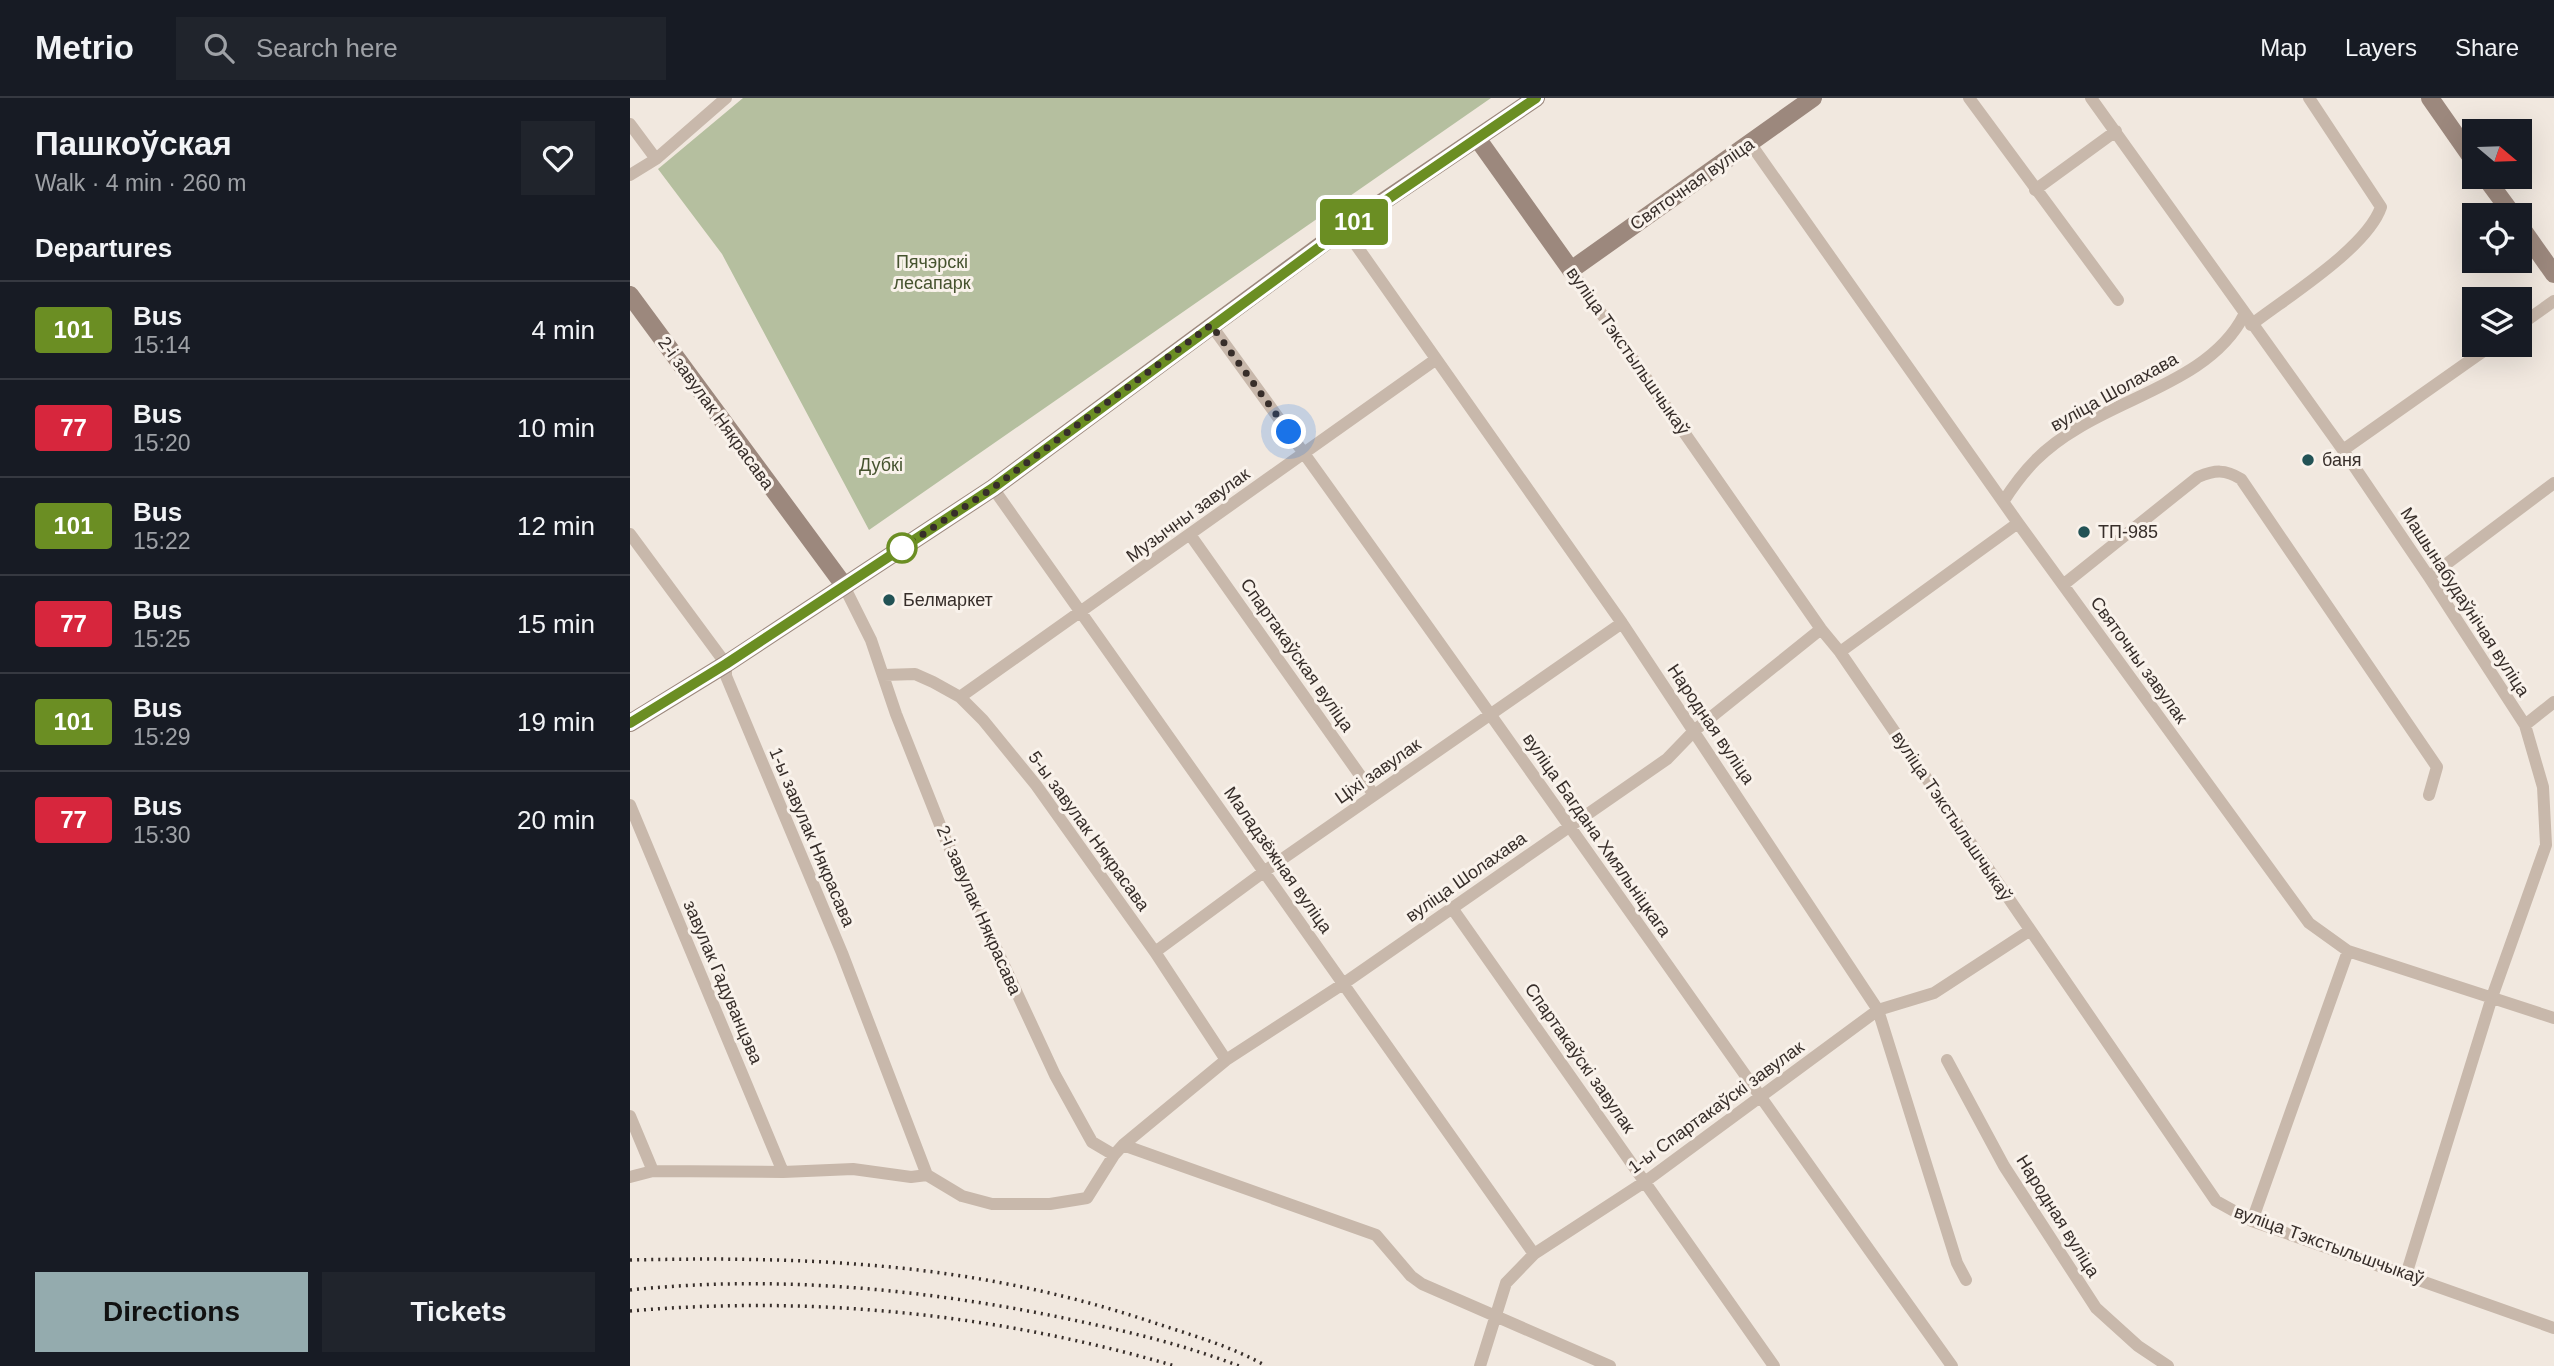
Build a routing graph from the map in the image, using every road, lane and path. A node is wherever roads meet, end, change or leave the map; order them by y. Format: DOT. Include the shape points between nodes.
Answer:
graph roads {
  1 [pos="726,98"];
  2 [pos="1536,98"];
  3 [pos="1813,98"];
  4 [pos="1969,98"];
  5 [pos="2091,98"];
  6 [pos="2309,98"];
  7 [pos="2430,98"];
  8 [pos="630,124"];
  9 [pos="2116,131"];
  10 [pos="1477,138"];
  11 [pos="1750,143"];
  12 [pos="2462,144"];
  13 [pos="656,159"];
  14 [pos="630,175"];
  15 [pos="2035,190"];
  16 [pos="1344,229"];
  17 [pos="2532,243"];
  18 [pos="1571,270"];
  19 [pos="2554,274"];
  20 [pos="630,296"];
  21 [pos="2118,300"];
  22 [pos="2554,301"];
  23 [pos="2532,317"];
  24 [pos="2247,320"];
  25 [pos="1211,325"];
  26 [pos="2475,357"];
  27 [pos="1435,360"];
  28 [pos="2343,450"];
  29 [pos="1304,453"];
  30 [pos="2554,483"];
  31 [pos="993,488"];
  32 [pos="2003,502"];
  33 [pos="2018,523"];
  34 [pos="630,534"];
  35 [pos="1191,536"];
  36 [pos="2429,578"];
  37 [pos="843,584"];
  38 [pos="2063,585"];
  39 [pos="1081,612"];
  40 [pos="1622,623"];
  41 [pos="1821,629"];
  42 [pos="1840,652"];
  43 [pos="726,664"];
  44 [pos="884,675"];
  45 [pos="960,697"];
  46 [pos="2554,702"];
  47 [pos="1490,715"];
  48 [pos="630,723"];
  49 [pos="2525,725"];
  50 [pos="1695,730"];
  51 [pos="2549,786"];
  52 [pos="1374,795"];
  53 [pos="2430,795"];
  54 [pos="630,805"];
  55 [pos="1571,825"];
  56 [pos="1265,871"];
  57 [pos="1452,908"];
  58 [pos="2029,931"];
  59 [pos="2348,951"];
  60 [pos="1155,952"];
  61 [pos="1343,984"];
  62 [pos="2492,997"];
  63 [pos="1878,1010"];
  64 [pos="2554,1018"];
  65 [pos="1226,1059"];
  66 [pos="1947,1060"];
  67 [pos="1760,1098"];
  68 [pos="630,1116"];
  69 [pos="1123,1145"];
  70 [pos="1114,1155"];
  71 [pos="653,1171"];
  72 [pos="783,1172"];
  73 [pos="927,1175"];
  74 [pos="630,1177"];
  75 [pos="1646,1181"];
  76 [pos="2252,1221"];
  77 [pos="1534,1254"];
  78 [pos="2406,1275"];
  79 [pos="1966,1280"];
  80 [pos="1495,1316"];
  81 [pos="2554,1328"];
  82 [pos="1480,1366"];
  83 [pos="1610,1366"];
  84 [pos="1774,1366"];
  85 [pos="1952,1366"];
  86 [pos="2168,1366"];
  1 -- 13 [label="street"];
  2 -- 10 [label="street"];
  3 -- 11 [label="street, Святочная вуліца"];
  4 -- 15 [label="street"];
  5 -- 9 [label="street, Машынабудаўнічая вуліца"];
  6 -- 24 [label="street, вуліца Шолахава" via="2381,207 2356,244"];
  7 -- 12 [label="street"];
  8 -- 13 [label="street"];
  9 -- 15 [label="street"];
  9 -- 24 [label="street, Машынабудаўнічая вуліца"];
  10 -- 16 [label="street"];
  10 -- 18 [label="street, вуліца Тэкстыльшчыкаў"];
  11 -- 18 [label="street, Святочная вуліца"];
  11 -- 32 [label="street, Святочны завулак"];
  13 -- 14 [label="street"];
  15 -- 21 [label="street"];
  16 -- 25 [label="street"];
  16 -- 27 [label="street, Народная вуліца"];
  17 -- 19 [label="street"];
  18 -- 41 [label="street, вуліца Тэкстыльшчыкаў"];
  20 -- 37 [label="street, 2-і завулак Някрасава"];
  22 -- 23 [label="street"];
  24 -- 28 [label="street, Машынабудаўнічая вуліца"];
  24 -- 32 [label="street, вуліца Шолахава" via="2210,357 2055,444 2024,469"];
  25 -- 29 [label="street, вуліца Багдана Хмяльніцкага"];
  25 -- 31 [label="street"];
  26 -- 28 [label="street"];
  27 -- 29 [label="street, Музычны завулак"];
  27 -- 40 [label="street, Народная вуліца"];
  28 -- 36 [label="street, Машынабудаўнічая вуліца"];
  29 -- 35 [label="street, Музычны завулак"];
  29 -- 47 [label="street, вуліца Багдана Хмяльніцкага"];
  30 -- 36 [label="street"];
  31 -- 37 [label="street"];
  31 -- 39 [label="street, Маладзёжная вуліца"];
  32 -- 33 [label="street, Святочны завулак"];
  33 -- 38 [label="street, Святочны завулак"];
  33 -- 42 [label="street"];
  34 -- 43 [label="street, 1-ы завулак Някрасава"];
  35 -- 39 [label="street, Музычны завулак"];
  35 -- 52 [label="street, Спартакаўская вуліца"];
  36 -- 49 [label="street, Машынабудаўнічая вуліца"];
  37 -- 43 [label="street"];
  37 -- 44 [label="street, 2-і завулак Някрасава"];
  38 -- 53 [label="street" via="2198,477 2228,471 2241,479 2437,767"];
  38 -- 59 [label="street, Святочны завулак" via="2309,923"];
  39 -- 45 [label="street, Музычны завулак"];
  39 -- 56 [label="street, Маладзёжная вуліца"];
  40 -- 47 [label="street, Ціхі завулак"];
  40 -- 50 [label="street, Народная вуліца"];
  41 -- 42 [label="street, вуліца Тэкстыльшчыкаў"];
  41 -- 50 [label="street, вуліца Шолахава"];
  42 -- 58 [label="street, вуліца Тэкстыльшчыкаў"];
  43 -- 48 [label="street"];
  43 -- 73 [label="street, 1-ы завулак Някрасава" via="726,676 842,953"];
  44 -- 45 [label="street, 5-ы завулак Някрасава" via="915,674"];
  44 -- 70 [label="street, 2-і завулак Някрасава" via="946,840 1055,1075 1092,1142"];
  45 -- 60 [label="street, 5-ы завулак Някрасава" via="1036,785"];
  46 -- 49 [label="street"];
  47 -- 52 [label="street, Ціхі завулак"];
  47 -- 55 [label="street, вуліца Багдана Хмяльніцкага"];
  49 -- 51 [label="street, Машынабудаўнічая вуліца"];
  50 -- 55 [label="street, вуліца Шолахава" via="1667,759"];
  50 -- 63 [label="street, Народная вуліца"];
  51 -- 62 [label="street, Машынабудаўнічая вуліца" via="2546,845"];
  52 -- 56 [label="street, Ціхі завулак"];
  54 -- 72 [label="street, завулак Гадуванцэва"];
  55 -- 57 [label="street, вуліца Шолахава"];
  55 -- 67 [label="street, вуліца Багдана Хмяльніцкага"];
  56 -- 60 [label="street, Ціхі завулак"];
  56 -- 61 [label="street, Маладзёжная вуліца"];
  57 -- 61 [label="street, вуліца Шолахава"];
  57 -- 75 [label="street, Спартакаўскі завулак"];
  58 -- 63 [label="street, 1-ы Спартакаўскі завулак" via="1934,993"];
  58 -- 76 [label="street, вуліца Тэкстыльшчыкаў" via="2216,1201"];
  59 -- 62 [label="street, Святочны завулак"];
  59 -- 76 [label="street"];
  60 -- 65 [label="street, 5-ы завулак Някрасава"];
  61 -- 65 [label="street, вуліца Шолахава"];
  61 -- 77 [label="street, Маладзёжная вуліца"];
  62 -- 64 [label="street, Святочны завулак"];
  62 -- 78 [label="street, Машынабудаўнічая вуліца"];
  63 -- 67 [label="street, 1-ы Спартакаўскі завулак"];
  63 -- 79 [label="street, Народная вуліца"];
  65 -- 69 [label="street, вуліца Шолахава"];
  66 -- 86 [label="street, Народная вуліца" via="2004,1166 2096,1308"];
  67 -- 75 [label="street, 1-ы Спартакаўскі завулак"];
  67 -- 85 [label="street, вуліца Багдана Хмяльніцкага"];
  68 -- 71 [label="street"];
  69 -- 70 [label="street"];
  69 -- 80 [label="street" via="1376,1235 1422,1284"];
  70 -- 73 [label="street" via="1087,1198 1050,1204 992,1204 962,1196"];
  71 -- 72 [label="street"];
  71 -- 74 [label="street"];
  72 -- 73 [label="street" via="853,1169"];
  75 -- 77 [label="street, 1-ы Спартакаўскі завулак"];
  75 -- 84 [label="street, Спартакаўскі завулак"];
  76 -- 78 [label="street, вуліца Тэкстыльшчыкаў"];
  77 -- 80 [label="street, 1-ы Спартакаўскі завулак" via="1506,1283"];
  78 -- 81 [label="street, вуліца Тэкстыльшчыкаў"];
  80 -- 82 [label="street, 1-ы Спартакаўскі завулак"];
  80 -- 83 [label="street"];
}
